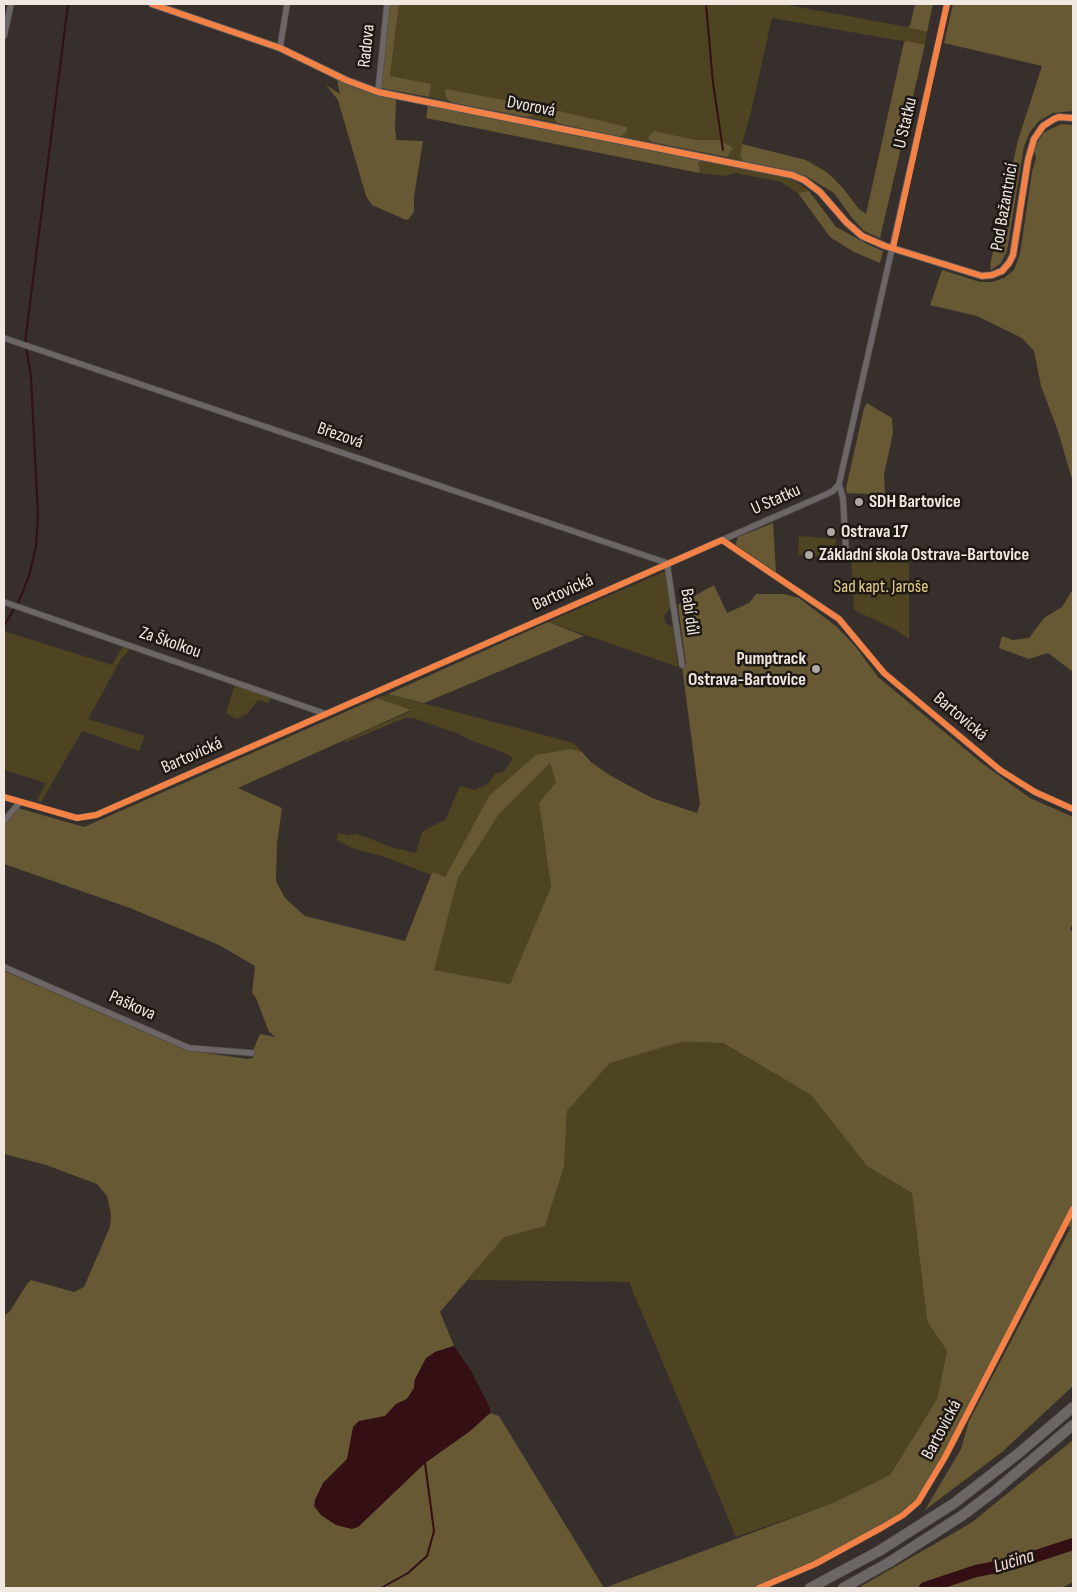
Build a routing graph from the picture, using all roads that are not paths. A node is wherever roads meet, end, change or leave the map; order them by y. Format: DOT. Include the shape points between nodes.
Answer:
graph roads {
  1 [pos="11,4"];
  2 [pos="152,4"];
  3 [pos="287,4"];
  4 [pos="387,4"];
  5 [pos="947,4"];
  6 [pos="4,36"];
  7 [pos="280,48"];
  8 [pos="378,92"];
  9 [pos="1073,118"];
  10 [pos="892,248"];
  11 [pos="4,338"];
  12 [pos="839,484"];
  13 [pos="722,540"];
  14 [pos="846,551"];
  15 [pos="667,563"];
  16 [pos="4,602"];
  17 [pos="682,665"];
  18 [pos="326,714"];
  19 [pos="4,797"];
  20 [pos="20,802"];
  21 [pos="1073,809"];
  22 [pos="4,821"];
  23 [pos="4,967"];
  24 [pos="252,1052"];
  25 [pos="1073,1209"];
  26 [pos="1073,1407"];
  27 [pos="1073,1425"];
  28 [pos="759,1588"];
  29 [pos="810,1588"];
  30 [pos="843,1588"];
  1 -- 6 [label="street"];
  2 -- 7 [label="street, Dvorová"];
  3 -- 7 [label="street"];
  4 -- 8 [label="street, Radova"];
  5 -- 10 [label="street, U Statku"];
  7 -- 8 [label="street, Dvorová"];
  8 -- 10 [label="street, Dvorová" via="792,175 820,192 862,236"];
  9 -- 10 [label="street, Pod Bažantnicí" via="1054,119 1043,126 1034,139 1015,250 1002,271 987,276 976,275"];
  10 -- 12 [label="street, U Statku"];
  11 -- 15 [label="street, Březová"];
  12 -- 13 [label="street, U Statku" via="827,494"];
  12 -- 14 [label="street, U Statku" via="843,498"];
  13 -- 15 [label="street, Bartovická"];
  13 -- 21 [label="street, Bartovická" via="839,619 884,674 1000,770 1035,792"];
  15 -- 17 [label="street, Babí důl"];
  15 -- 18 [label="street, Bartovická"];
  16 -- 18 [label="street, Za Školkou"];
  18 -- 20 [label="street, Bartovická" via="96,815 77,818"];
  19 -- 20 [label="street, Bartovická"];
  20 -- 22 [label="street"];
  23 -- 24 [label="street, Paškova" via="189,1048"];
  25 -- 28 [label="street, Bartovická" via="945,1457 918,1502 903,1515 815,1564"];
  26 -- 29 [label="highway" via="954,1504 879,1551"];
  27 -- 30 [label="highway" via="963,1515"];
}
